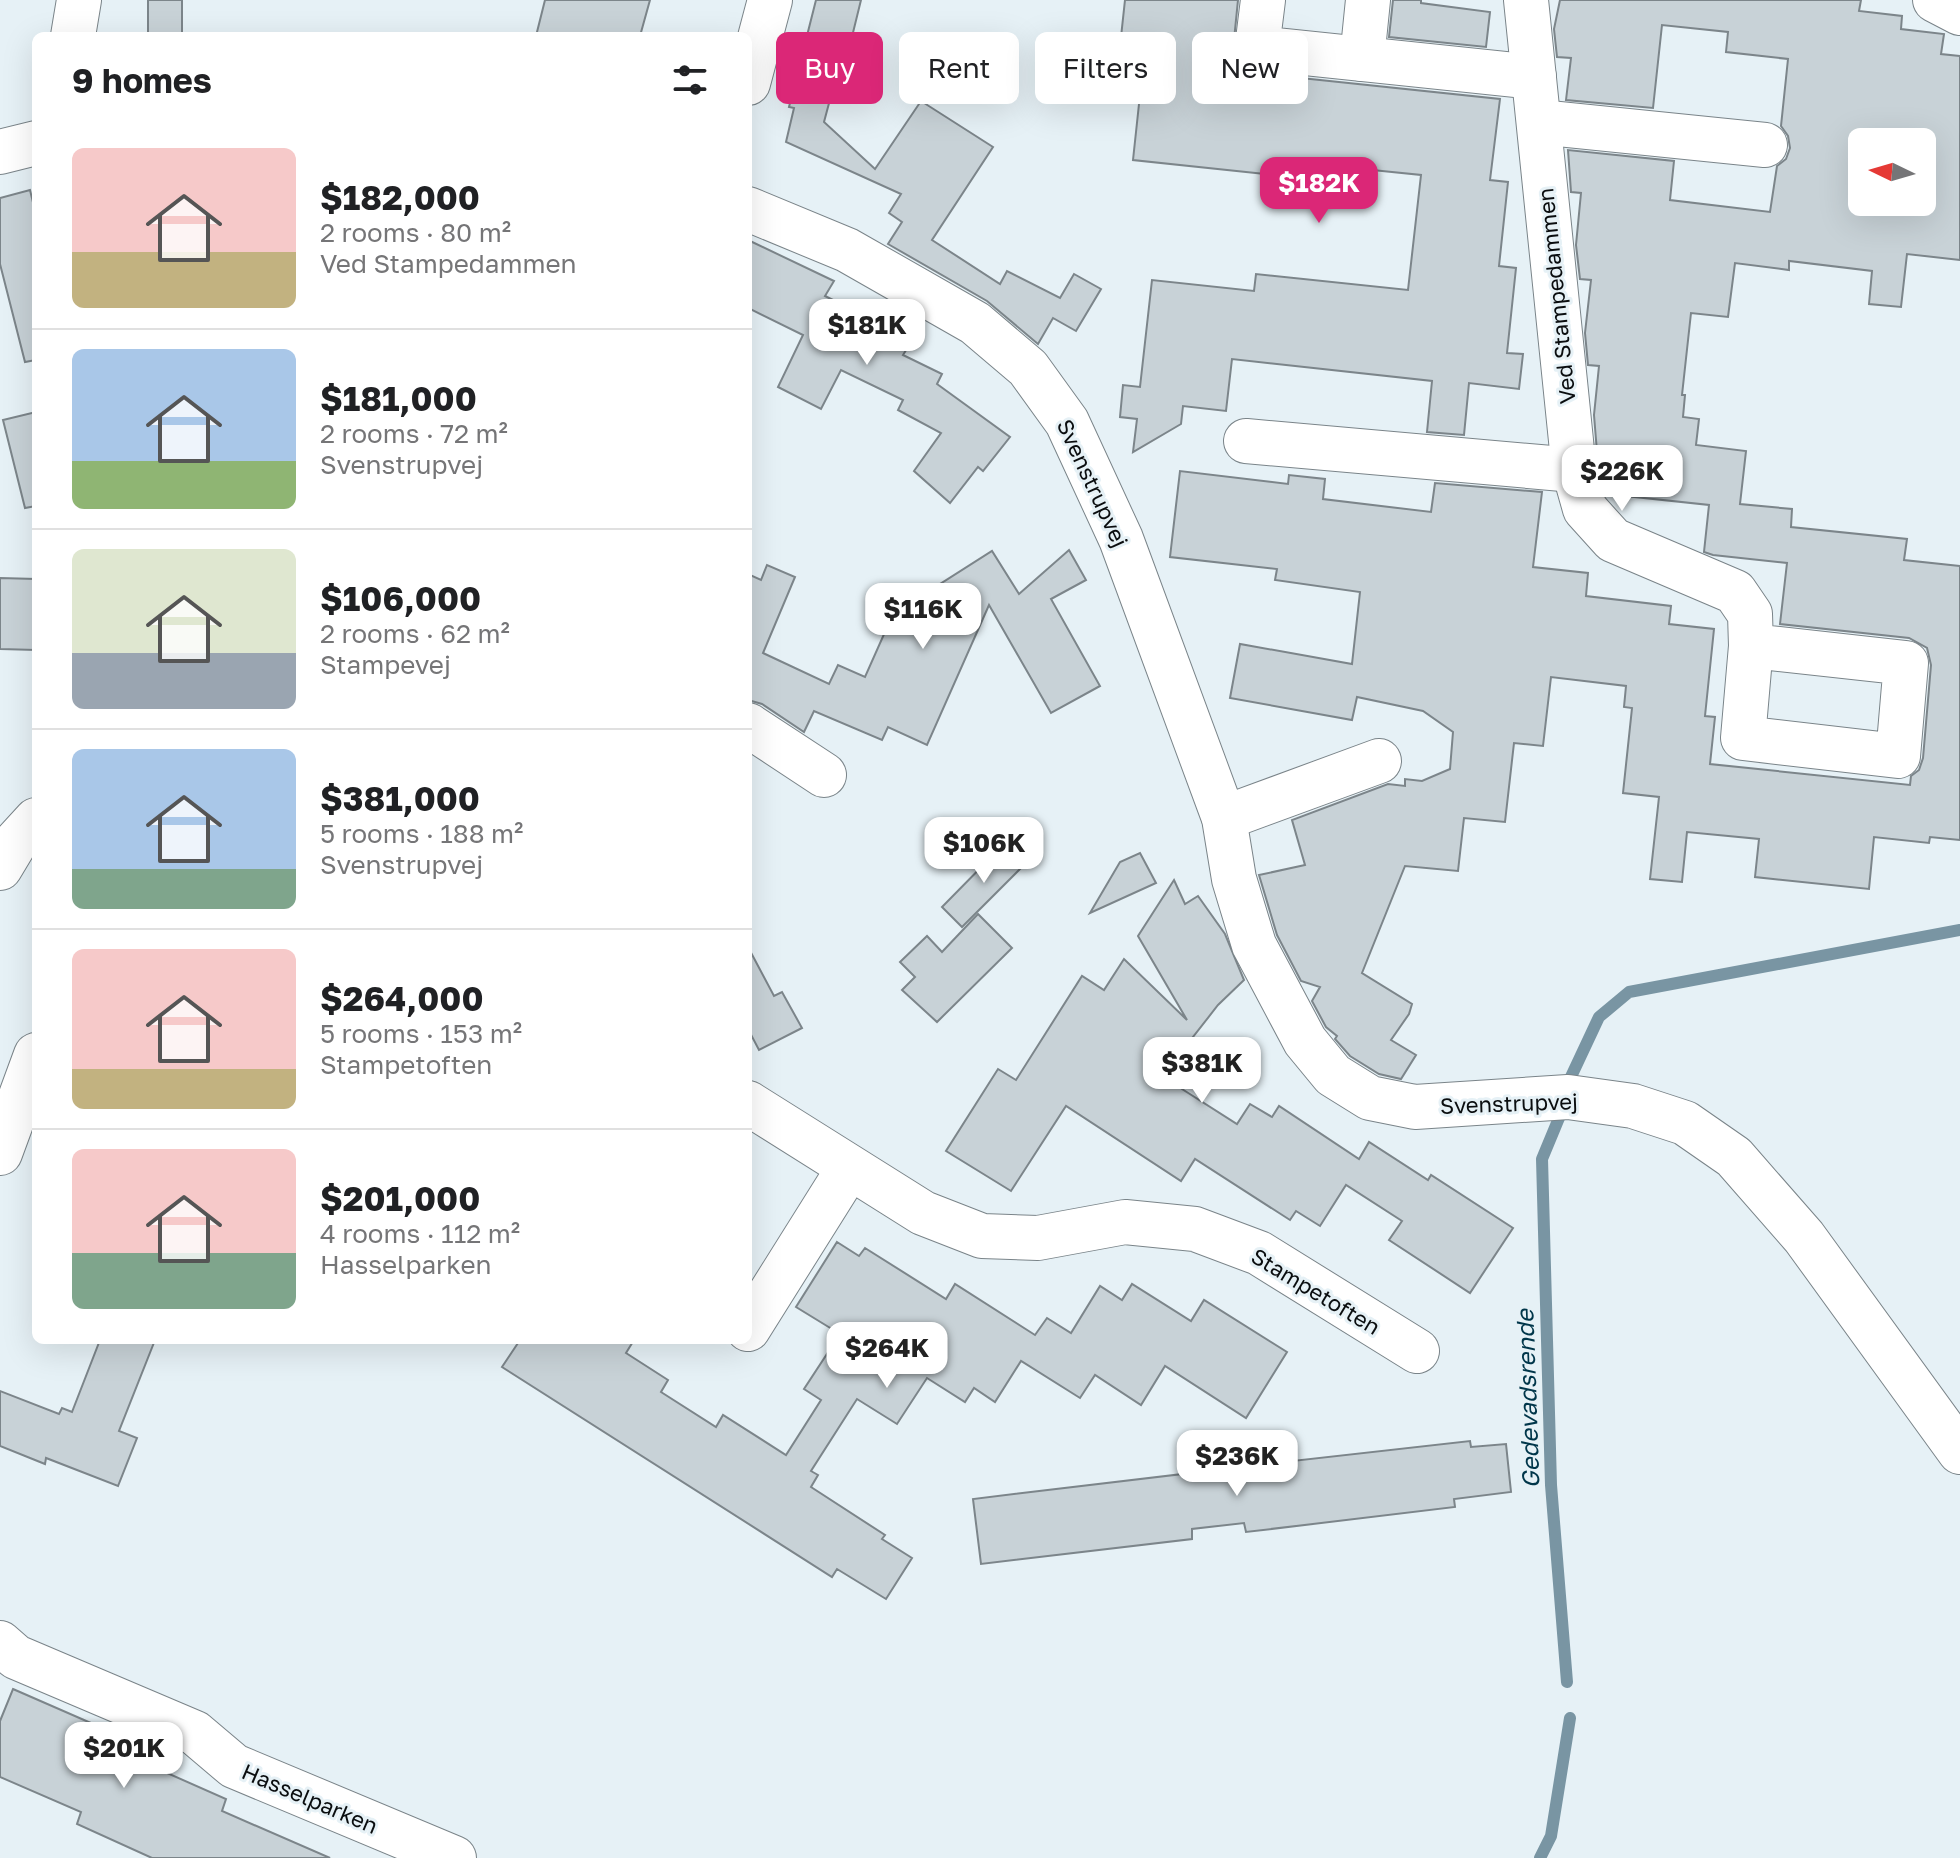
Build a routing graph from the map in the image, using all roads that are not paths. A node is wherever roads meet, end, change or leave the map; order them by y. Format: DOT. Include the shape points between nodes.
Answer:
graph roads {
  1 [pos="79,0"];
  2 [pos="770,0"];
  3 [pos="1263,0"];
  4 [pos="1368,0"];
  5 [pos="1526,0"];
  6 [pos="1935,0"];
  7 [pos="1960,13"];
  8 [pos="74,32"];
  9 [pos="1362,59"];
  10 [pos="752,68"];
  11 [pos="1534,77"];
  12 [pos="1539,122"];
  13 [pos="32,144"];
  14 [pos="1765,145"];
  15 [pos="0,152"];
  16 [pos="752,211"];
  17 [pos="1246,441"];
  18 [pos="1574,470"];
  19 [pos="1751,646"];
  20 [pos="752,728"];
  21 [pos="1379,761"];
  22 [pos="824,775"];
  23 [pos="1224,818"];
  24 [pos="32,824"];
  25 [pos="0,868"];
  26 [pos="32,1066"];
  27 [pos="752,1106"];
  28 [pos="1,1148"];
  29 [pos="849,1168"];
  30 [pos="752,1322"];
  31 [pos="1417,1351"];
  32 [pos="1960,1452"];
  33 [pos="0,1643"];
  34 [pos="454,1858"];
  1 -- 8 [label="street"];
  2 -- 10 [label="street"];
  3 -- 9 [label="street" via="1257,48"];
  4 -- 9 [label="street"];
  5 -- 11 [label="street, Ved Stampedammen"];
  6 -- 7 [label="street"];
  9 -- 11 [label="street"];
  11 -- 12 [label="street, Ved Stampedammen"];
  12 -- 14 [label="street"];
  12 -- 18 [label="street, Ved Stampedammen"];
  13 -- 15 [label="street"];
  16 -- 23 [label="street, Svenstrupvej" via="860,257 975,323 1028,368 1067,422 1121,539"];
  17 -- 18 [label="street"];
  18 -- 19 [label="street, Ved Stampedammen" via="1585,509 1613,540 1735,592 1750,614"];
  20 -- 22 [label="street"];
  21 -- 23 [label="street"];
  23 -- 32 [label="street, Svenstrupvej" via="1234,879 1254,945 1305,1041 1333,1075 1370,1098 1415,1107 1568,1097 1633,1106 1685,1123 1734,1157 1804,1237"];
  24 -- 25 [label="street"];
  26 -- 28 [label="street"];
  27 -- 29 [label="street, Stampetoften"];
  29 -- 30 [label="street"];
  29 -- 31 [label="street, Stampetoften" via="923,1213 982,1236 1038,1238 1125,1222 1195,1229 1259,1253"];
  33 -- 34 [label="street, Hasselparken" via="16,1657 195,1733 234,1766"];
}
